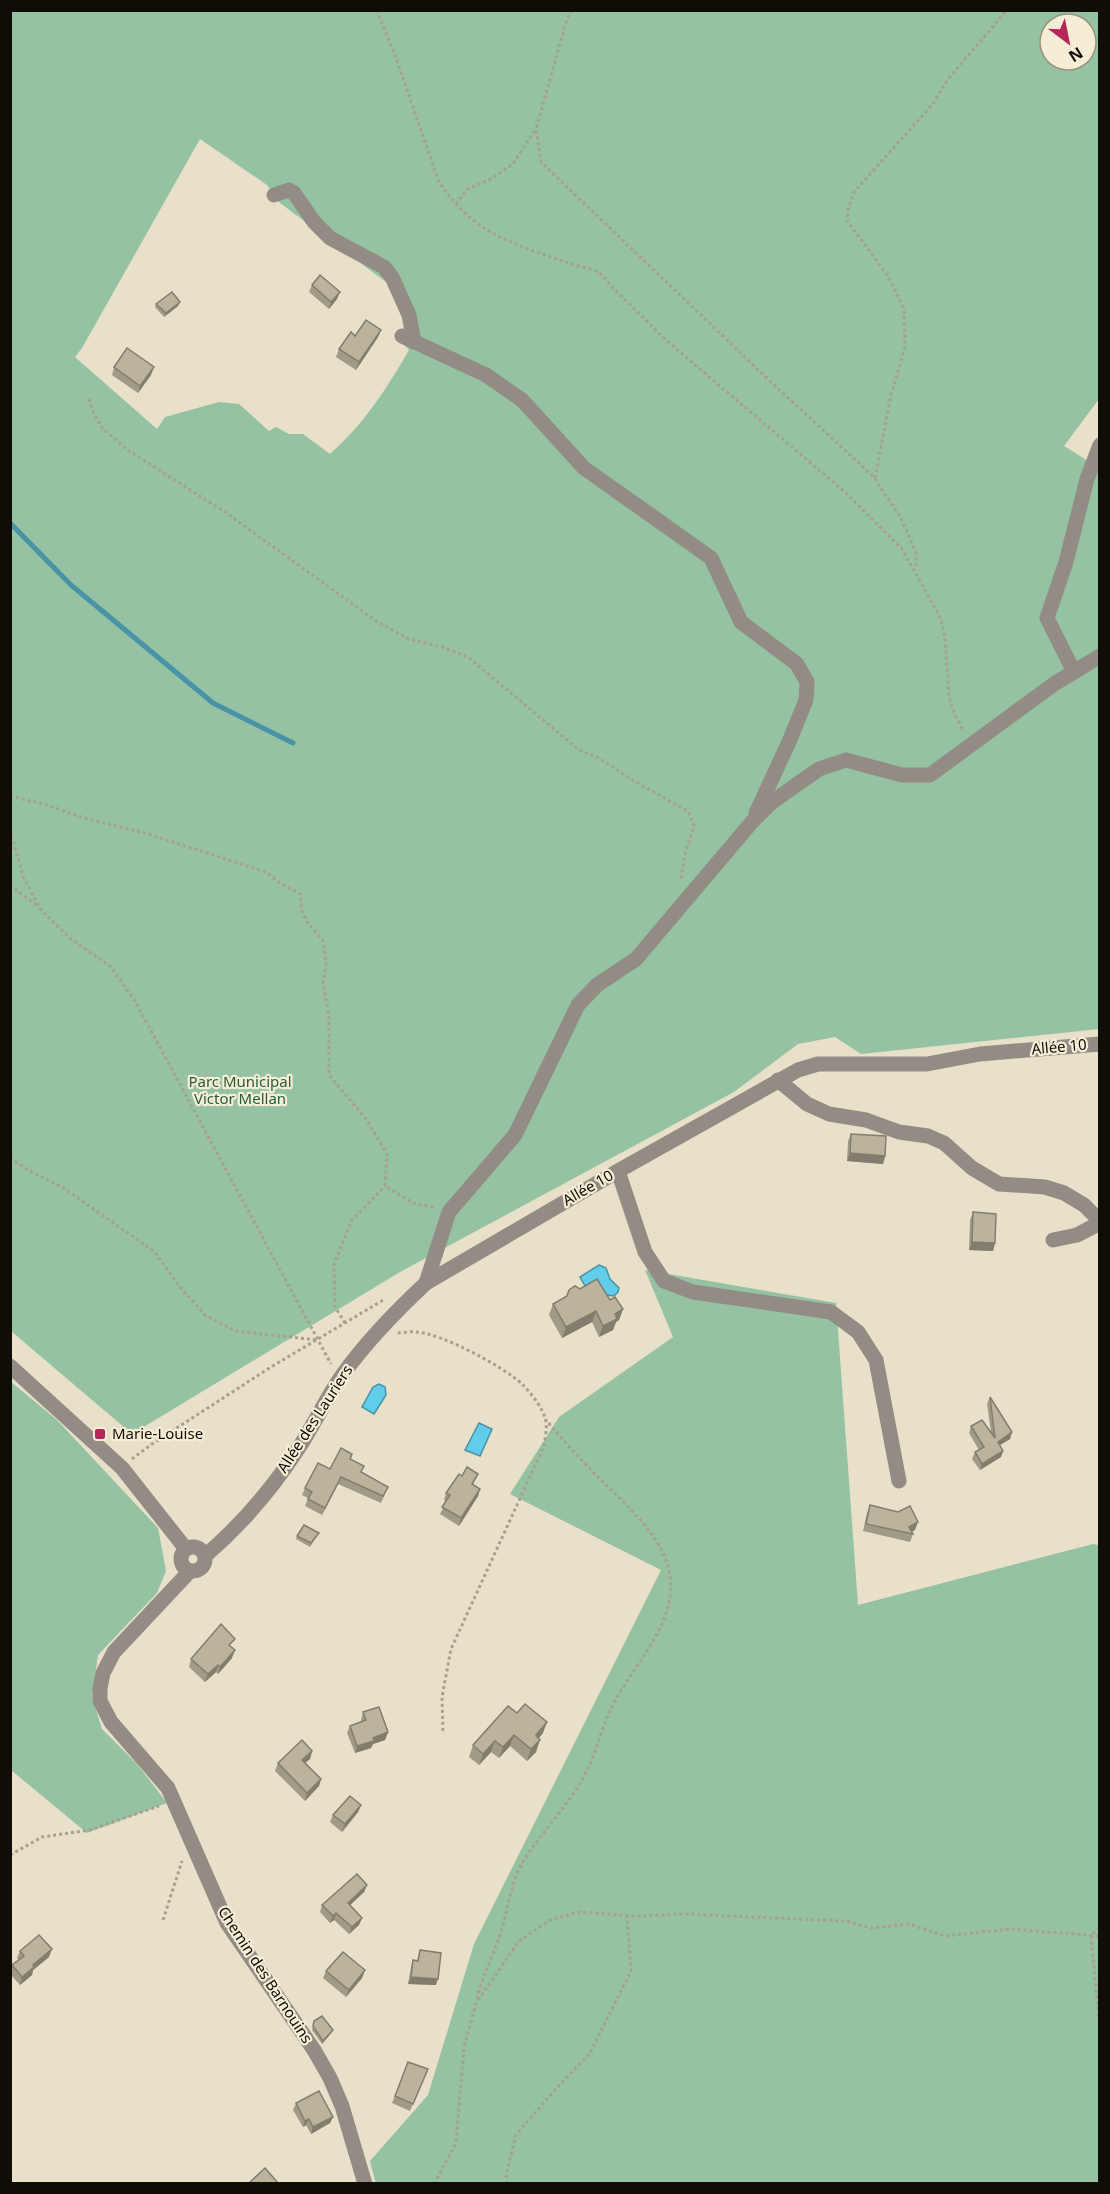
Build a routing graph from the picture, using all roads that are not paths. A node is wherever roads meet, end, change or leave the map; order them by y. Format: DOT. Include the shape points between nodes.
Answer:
graph roads {
  1 [pos="274,195"];
  2 [pos="1100,445"];
  3 [pos="1093,477"];
  4 [pos="1100,656"];
  5 [pos="1074,672"];
  6 [pos="752,822"];
  7 [pos="1100,1044"];
  8 [pos="778,1080"];
  9 [pos="618,1171"];
  10 [pos="1100,1222"];
  11 [pos="1053,1240"];
  12 [pos="426,1283"];
  13 [pos="10,1366"];
  14 [pos="899,1481"];
  15 [pos="186,1549"];
  16 [pos="205,1556"];
  17 [pos="190,1571"];
  18 [pos="365,2184"];
  1 -- 6 [label="street" via="289,190 294,193 330,238 384,267 409,315 408,339 486,375 522,400 584,468 711,558 741,622 797,664 807,682 806,700"];
  2 -- 3 [label="street"];
  3 -- 5 [label="street" via="1047,618"];
  4 -- 5 [label="street"];
  5 -- 6 [label="street" via="930,775 902,775 846,760 819,769 772,802"];
  6 -- 12 [label="street" via="636,959 597,985 578,1005 515,1135 448,1212"];
  7 -- 8 [label="street, Allée 10" via="980,1054 927,1064 818,1064"];
  8 -- 9 [label="street, Allée 10"];
  8 -- 10 [label="street" via="807,1104 829,1114 866,1120 945,1143 972,1168 999,1184 1045,1187 1064,1193 1084,1205"];
  9 -- 12 [label="street, Allée 10"];
  9 -- 14 [label="street" via="645,1252 664,1281 693,1292 831,1312 858,1332 876,1360"];
  10 -- 11 [label="street" via="1077,1235"];
  12 -- 16 [label="street, Allée des Lauriers" via="342,1375 297,1450 262,1498 234,1531"];
  13 -- 15 [label="street" via="122,1468"];
  15 -- 16 [label="street" via="198,1547"];
  15 -- 17 [label="street" via="181,1563"];
  16 -- 17 [label="street, Chemin des Barnouins" via="202,1568"];
  17 -- 18 [label="street, Chemin des Barnouins" via="121,1642 107,1662 100,1701 111,1722 160,1777 175,1801 227,1923 330,2078"];
}
